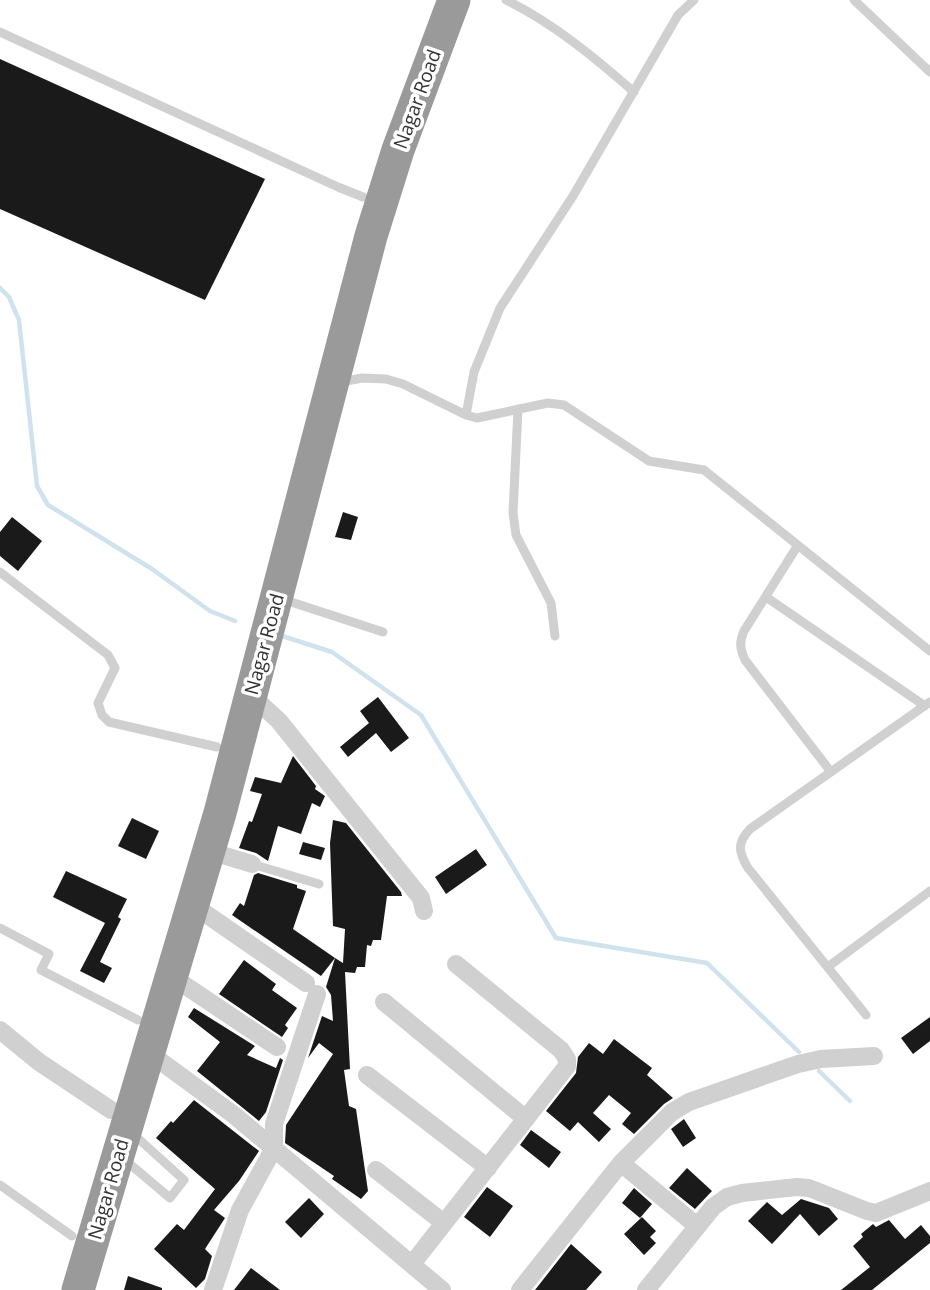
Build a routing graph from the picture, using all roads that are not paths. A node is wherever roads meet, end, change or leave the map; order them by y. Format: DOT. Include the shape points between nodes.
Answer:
graph roads {
  1 [pos="430,0"];
  2 [pos="454,0"];
  3 [pos="506,0"];
  4 [pos="694,0"];
  5 [pos="854,0"];
  6 [pos="0,32"];
  7 [pos="930,72"];
  8 [pos="634,92"];
  9 [pos="363,197"];
  10 [pos="332,383"];
  11 [pos="518,409"];
  12 [pos="466,415"];
  13 [pos="798,545"];
  14 [pos="0,572"];
  15 [pos="766,597"];
  16 [pos="271,620"];
  17 [pos="383,632"];
  18 [pos="555,636"];
  19 [pos="930,651"];
  20 [pos="251,695"];
  21 [pos="927,704"];
  22 [pos="218,747"];
  23 [pos="831,772"];
  24 [pos="209,851"];
  25 [pos="252,864"];
  26 [pos="319,884"];
  27 [pos="930,891"];
  28 [pos="193,905"];
  29 [pos="424,911"];
  30 [pos="0,928"];
  31 [pos="456,964"];
  32 [pos="829,966"];
  33 [pos="171,976"];
  34 [pos="384,1002"];
  35 [pos="866,1015"];
  36 [pos="138,1020"];
  37 [pos="0,1030"];
  38 [pos="277,1047"];
  39 [pos="148,1052"];
  40 [pos="874,1056"];
  41 [pos="367,1074"];
  42 [pos="526,1119"];
  43 [pos="119,1130"];
  44 [pos="274,1148"];
  45 [pos="621,1163"];
  46 [pos="488,1168"];
  47 [pos="376,1170"];
  48 [pos="0,1185"];
  49 [pos="930,1191"];
  50 [pos="444,1223"];
  51 [pos="697,1226"];
  52 [pos="72,1236"];
  53 [pos="412,1264"];
  54 [pos="55,1290"];
  55 [pos="78,1290"];
  56 [pos="213,1290"];
  57 [pos="442,1290"];
  58 [pos="520,1290"];
  59 [pos="646,1290"];
  1 -- 9 [label="highway, Nagar Road"];
  2 -- 10 [label="highway, Nagar Road" via="374,223"];
  3 -- 8 [label="lane" via="558,31"];
  4 -- 8 [label="lane" via="678,15"];
  5 -- 7 [label="lane"];
  6 -- 9 [label="lane"];
  8 -- 12 [label="lane" via="500,308 474,372"];
  9 -- 22 [label="highway, Nagar Road"];
  10 -- 12 [label="lane" via="386,379"];
  10 -- 16 [label="highway, Nagar Road"];
  11 -- 12 [label="lane" via="477,418"];
  11 -- 13 [label="lane" via="564,405 649,461 704,470"];
  11 -- 18 [label="lane" via="516,535 551,603"];
  13 -- 15 [label="lane"];
  13 -- 19 [label="lane"];
  14 -- 22 [label="lane" via="108,655 116,668 98,704 109,722"];
  15 -- 21 [label="lane"];
  15 -- 23 [label="lane" via="740,640 745,660"];
  16 -- 17 [label="lane"];
  16 -- 20 [label="highway, Nagar Road"];
  20 -- 24 [label="highway, Nagar Road"];
  20 -- 29 [label="street" via="279,721 421,898"];
  21 -- 23 [label="lane"];
  22 -- 36 [label="highway, Nagar Road"];
  23 -- 32 [label="lane" via="750,829 740,846 748,868"];
  24 -- 25 [label="street"];
  24 -- 28 [label="highway, Nagar Road"];
  25 -- 26 [label="lane"];
  27 -- 32 [label="lane"];
  28 -- 33 [label="highway, Nagar Road"];
  28 -- 44 [label="street" via="311,989 274,1125"];
  30 -- 36 [label="lane" via="49,954 41,970"];
  31 -- 42 [label="street" via="567,1059 567,1066"];
  32 -- 35 [label="lane"];
  33 -- 38 [label="street"];
  33 -- 39 [label="highway, Nagar Road"];
  34 -- 42 [label="street"];
  36 -- 43 [label="highway, Nagar Road"];
  37 -- 43 [label="street"];
  39 -- 43 [label="highway, Nagar Road"];
  39 -- 44 [label="street"];
  40 -- 45 [label="street" via="798,1064 689,1102 672,1112"];
  41 -- 46 [label="street"];
  42 -- 46 [label="street"];
  43 -- 43 [label="lane" via="170,1198 184,1180"];
  43 -- 52 [label="highway, Nagar Road"];
  43 -- 55 [label="highway, Nagar Road"];
  44 -- 53 [label="street"];
  44 -- 56 [label="street" via="240,1210"];
  45 -- 51 [label="street"];
  45 -- 58 [label="street"];
  46 -- 50 [label="street"];
  47 -- 50 [label="street"];
  48 -- 52 [label="lane"];
  49 -- 51 [label="street" via="876,1213 809,1188 742,1193 727,1197"];
  50 -- 53 [label="street"];
  51 -- 59 [label="street"];
  52 -- 54 [label="highway, Nagar Road"];
  53 -- 57 [label="street"];
}
